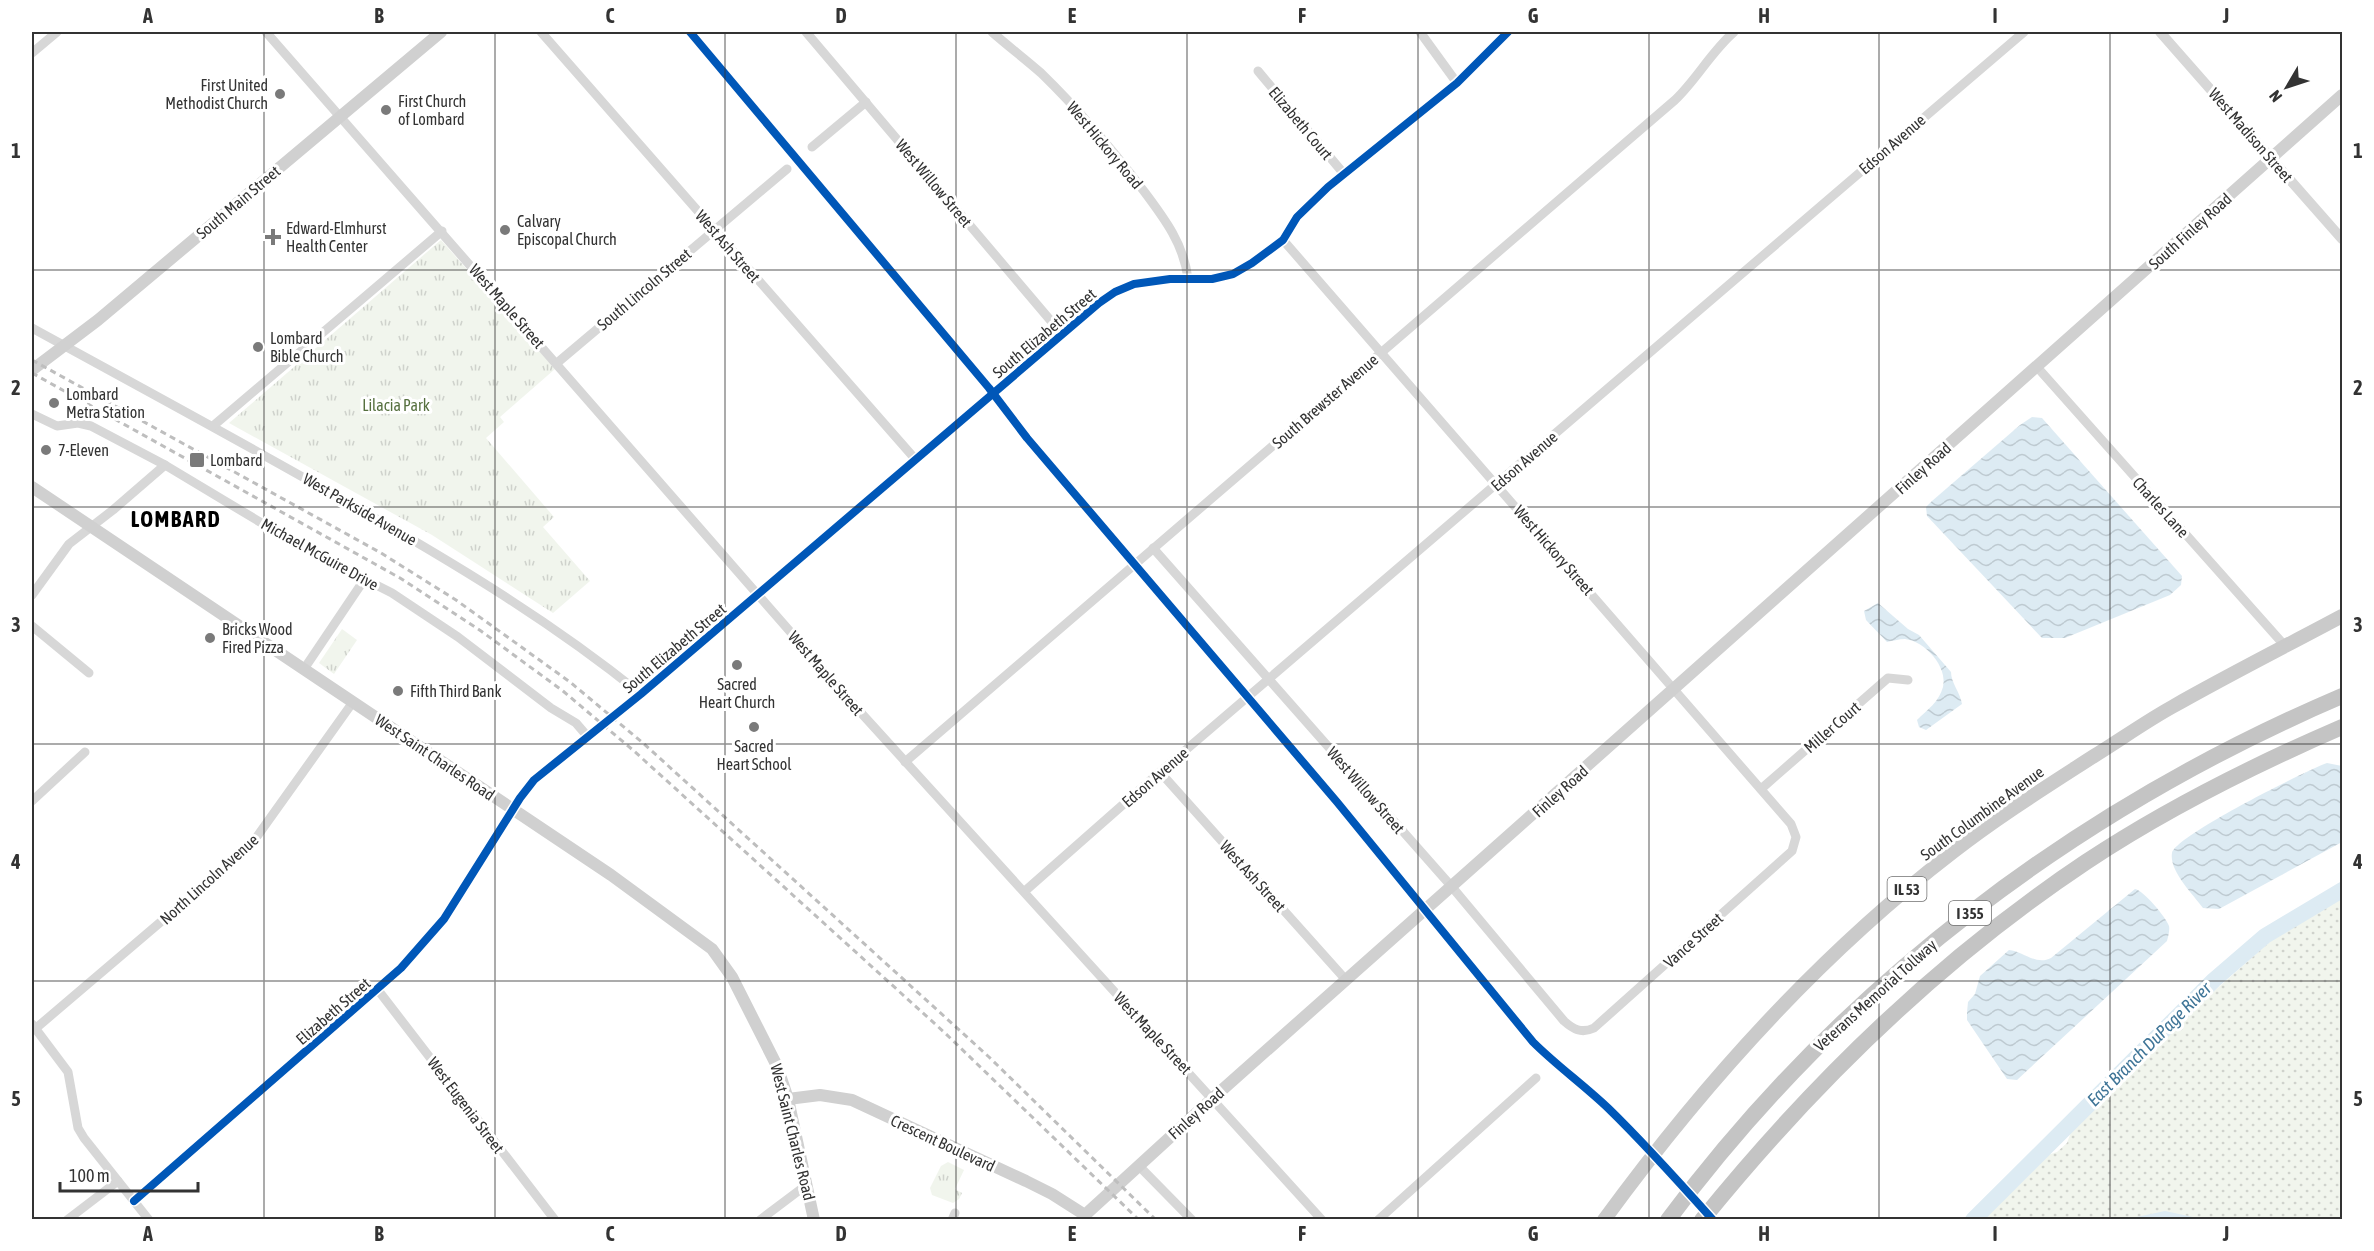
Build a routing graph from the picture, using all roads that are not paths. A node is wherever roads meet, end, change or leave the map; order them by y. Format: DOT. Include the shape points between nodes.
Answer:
graph roads {
  1 [pos="57,32"];
  2 [pos="266,32"];
  3 [pos="441,32"];
  4 [pos="541,32"];
  5 [pos="806,32"];
  6 [pos="992,32"];
  7 [pos="1420,32"];
  8 [pos="1508,32"];
  9 [pos="1734,32"];
  10 [pos="2160,32"];
  11 [pos="2017,34"];
  12 [pos="32,53"];
  13 [pos="1258,71"];
  14 [pos="1457,83"];
  15 [pos="2343,95"];
  16 [pos="866,102"];
  17 [pos="342,116"];
  18 [pos="812,147"];
  19 [pos="2271,159"];
  20 [pos="787,169"];
  21 [pos="1344,174"];
  22 [pos="714,230"];
  23 [pos="442,231"];
  24 [pos="2343,239"];
  25 [pos="1282,240"];
  26 [pos="1188,279"];
  27 [pos="32,328"];
  28 [pos="1062,334"];
  29 [pos="65,346"];
  30 [pos="1382,352"];
  31 [pos="557,363"];
  32 [pos="2037,367"];
  33 [pos="32,370"];
  34 [pos="32,414"];
  35 [pos="213,426"];
  36 [pos="916,460"];
  37 [pos="165,465"];
  38 [pos="1496,484"];
  39 [pos="32,487"];
  40 [pos="91,527"];
  41 [pos="1153,548"];
  42 [pos="364,580"];
  43 [pos="758,594"];
  44 [pos="32,595"];
  45 [pos="2343,616"];
  46 [pos="32,626"];
  47 [pos="2285,646"];
  48 [pos="304,669"];
  49 [pos="89,673"];
  50 [pos="1268,679"];
  51 [pos="1908,680"];
  52 [pos="1674,689"];
  53 [pos="641,694"];
  54 [pos="2343,696"];
  55 [pos="352,702"];
  56 [pos="2343,727"];
  57 [pos="588,737"];
  58 [pos="85,752"];
  59 [pos="905,762"];
  60 [pos="1160,772"];
  61 [pos="1761,789"];
  62 [pos="32,801"];
  63 [pos="512,809"];
  64 [pos="1796,837"];
  65 [pos="1452,887"];
  66 [pos="1025,891"];
  67 [pos="1346,980"];
  68 [pos="378,990"];
  69 [pos="33,1026"];
  70 [pos="1579,1031"];
  71 [pos="1536,1078"];
  72 [pos="1212,1098"];
  73 [pos="788,1099"];
  74 [pos="1138,1165"];
  75 [pos="118,1181"];
  76 [pos="805,1186"];
  77 [pos="134,1201"];
  78 [pos="1087,1217"];
  79 [pos="67,1220"];
  80 [pos="148,1220"];
  81 [pos="555,1220"];
  82 [pos="760,1220"];
  83 [pos="814,1220"];
  84 [pos="1192,1220"];
  85 [pos="1322,1220"];
  86 [pos="1378,1220"];
  87 [pos="1604,1220"];
  88 [pos="1668,1220"];
  89 [pos="1702,1220"];
  1 -- 12 [label="street"];
  2 -- 17 [label="street, West Maple Street"];
  3 -- 17 [label="main road, South Main Street"];
  4 -- 22 [label="street, West Ash Street"];
  5 -- 16 [label="street, West Willow Street"];
  6 -- 26 [label="street, West Hickory Road" via="1042,74 1130,173 1169,227 1186,261"];
  7 -- 14 [label="street"];
  8 -- 14 [label="street, South Elizabeth Street"];
  9 -- 30 [label="street, South Brewster Avenue" via="1675,100"];
  10 -- 19 [label="street, West Madison Street"];
  11 -- 38 [label="street, Edson Avenue"];
  13 -- 21 [label="street, Elizabeth Court"];
  14 -- 21 [label="street, South Elizabeth Street"];
  15 -- 19 [label="main road, South Finley Road"];
  16 -- 18 [label="street"];
  16 -- 28 [label="street, West Willow Street"];
  17 -- 23 [label="street, West Maple Street"];
  17 -- 29 [label="main road, South Main Street"];
  19 -- 24 [label="street, West Madison Street"];
  19 -- 32 [label="main road, South Finley Road"];
  20 -- 22 [label="street, South Lincoln Street"];
  21 -- 25 [label="street, South Elizabeth Street" via="1298,217"];
  22 -- 31 [label="street, South Lincoln Street"];
  22 -- 36 [label="street, West Ash Street"];
  23 -- 31 [label="street, West Maple Street"];
  23 -- 35 [label="street"];
  25 -- 26 [label="street, South Elizabeth Street" via="1233,274"];
  25 -- 30 [label="street, West Hickory Street"];
  26 -- 28 [label="street, South Elizabeth Street" via="1134,284 1115,292"];
  27 -- 29 [label="street, West Parkside Avenue"];
  28 -- 36 [label="street, South Elizabeth Street"];
  29 -- 33 [label="main road, South Main Street"];
  29 -- 35 [label="street, West Parkside Avenue"];
  30 -- 38 [label="street, West Hickory Street"];
  30 -- 41 [label="street, South Brewster Avenue"];
  31 -- 43 [label="street, West Maple Street"];
  32 -- 47 [label="street, Charles Lane"];
  32 -- 52 [label="main road, Finley Road"];
  34 -- 37 [label="street, Michael McGuire Drive" via="57,426 91,426"];
  35 -- 53 [label="street, West Parkside Avenue" via="462,567"];
  36 -- 43 [label="street, South Elizabeth Street"];
  37 -- 40 [label="street"];
  37 -- 42 [label="street, Michael McGuire Drive"];
  38 -- 50 [label="street, Edson Avenue"];
  38 -- 52 [label="street, West Hickory Street"];
  39 -- 40 [label="main road, West Saint Charles Road"];
  40 -- 44 [label="street" via="69,544"];
  40 -- 48 [label="main road, West Saint Charles Road"];
  41 -- 50 [label="street, West Willow Street"];
  41 -- 59 [label="street, South Brewster Avenue"];
  42 -- 48 [label="street"];
  42 -- 57 [label="street, Michael McGuire Drive" via="392,593 458,637 576,723"];
  43 -- 53 [label="street, South Elizabeth Street"];
  43 -- 59 [label="street, West Maple Street"];
  45 -- 47 [label="main road, South Columbine Avenue / IL 53"];
  46 -- 49 [label="street"];
  47 -- 87 [label="main road, South Columbine Avenue / IL 53" via="2170,708 2034,794 1901,894 1831,956 1757,1033 1656,1149"];
  48 -- 55 [label="main road, West Saint Charles Road"];
  50 -- 60 [label="street, Edson Avenue"];
  50 -- 65 [label="street, West Willow Street"];
  51 -- 61 [label="street, Miller Court" via="1888,678"];
  52 -- 61 [label="street, West Hickory Street"];
  52 -- 65 [label="main road, Finley Road"];
  53 -- 57 [label="street, South Elizabeth Street"];
  54 -- 88 [label="highway, Veterans Memorial Tollway / I 355" via="2197,765 2124,807 2068,841 1958,922 1805,1058 1737,1132"];
  55 -- 63 [label="main road, West Saint Charles Road"];
  55 -- 69 [label="street, North Lincoln Avenue" via="251,845"];
  56 -- 89 [label="highway, Veterans Memorial Tollway / I 355" via="2212,788 2136,831 2085,863 1973,945 1826,1078"];
  57 -- 63 [label="street, South Elizabeth Street" via="534,780"];
  58 -- 62 [label="street"];
  59 -- 66 [label="street, West Maple Street"];
  60 -- 66 [label="street, Edson Avenue"];
  60 -- 67 [label="street, West Ash Street"];
  61 -- 64 [label="street, West Hickory Street" via="1791,824"];
  63 -- 68 [label="street, Elizabeth Street" via="444,919"];
  63 -- 73 [label="main road, West Saint Charles Road" via="712,949 732,977 766,1042"];
  64 -- 70 [label="street, Vance Street" via="1792,851 1778,864 1593,1028"];
  65 -- 67 [label="main road, Finley Road"];
  65 -- 70 [label="street, West Willow Street" via="1564,1021"];
  66 -- 72 [label="street, West Maple Street"];
  67 -- 72 [label="main road, Finley Road"];
  68 -- 77 [label="street, Elizabeth Street"];
  68 -- 81 [label="street, West Eugenia Street"];
  69 -- 75 [label="street" via="68,1072 78,1128"];
  71 -- 86 [label="street"];
  72 -- 74 [label="main road, Finley Road"];
  72 -- 85 [label="street, West Maple Street"];
  73 -- 76 [label="main road, West Saint Charles Road"];
  73 -- 78 [label="main road, Crescent Boulevard" via="820,1095 852,1100 1026,1181"];
  74 -- 78 [label="main road, Finley Road"];
  74 -- 84 [label="street"];
  75 -- 77 [label="street"];
  75 -- 79 [label="street"];
  76 -- 82 [label="street"];
  76 -- 83 [label="main road, West Saint Charles Road"];
  77 -- 80 [label="street"];
}
